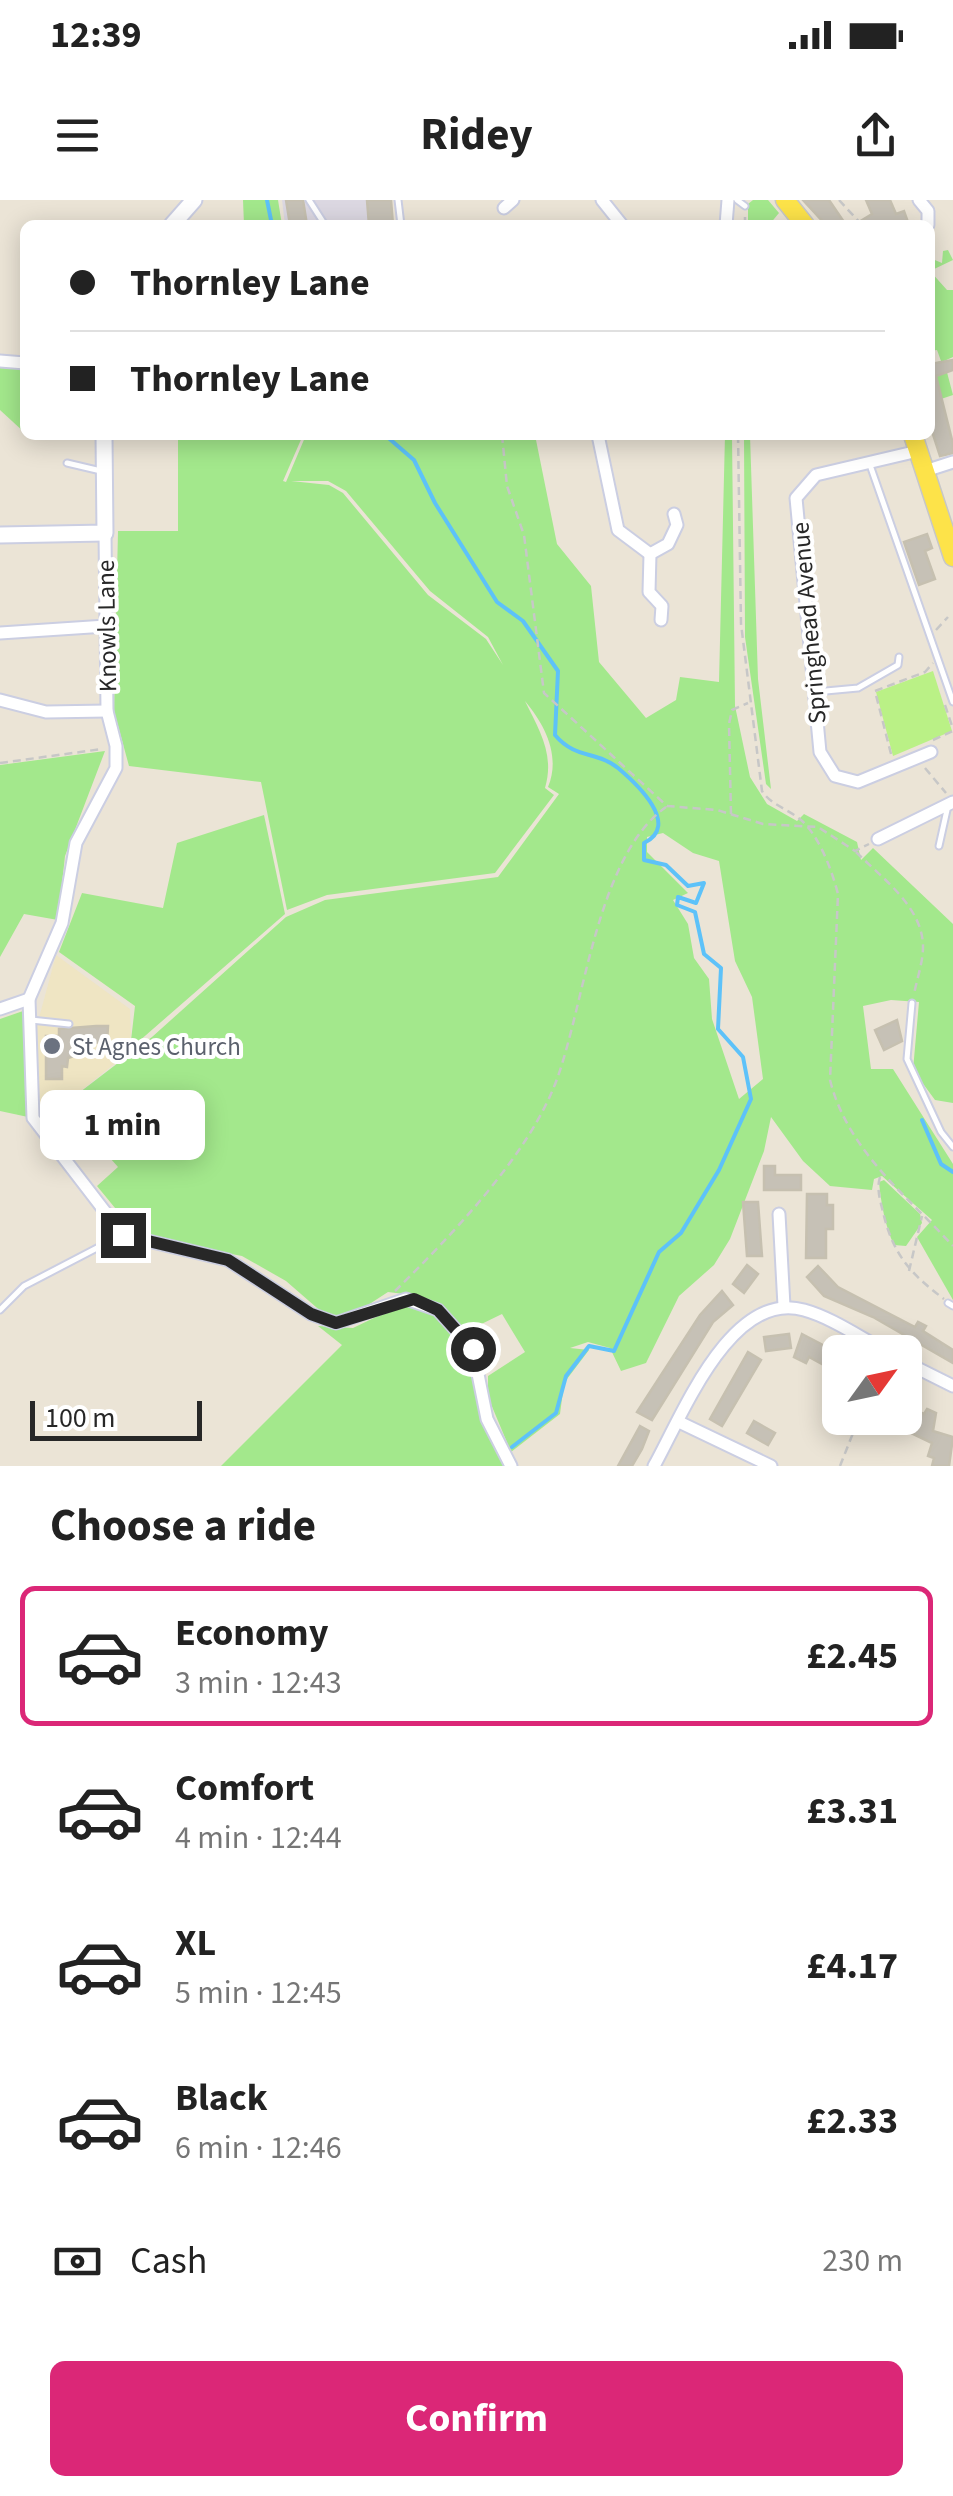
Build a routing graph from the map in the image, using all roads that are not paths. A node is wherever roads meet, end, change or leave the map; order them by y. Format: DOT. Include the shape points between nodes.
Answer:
graph roads {
  1 [pos="194,200"];
  2 [pos="602,200"];
  3 [pos="737,200"];
  4 [pos="784,200"];
  5 [pos="746,206"];
  6 [pos="176,220"];
  7 [pos="618,220"];
  8 [pos="801,220"];
  9 [pos="104,440"];
  10 [pos="599,440"];
  11 [pos="915,443"];
  12 [pos="869,462"];
  13 [pos="953,462"];
  14 [pos="67,463"];
  15 [pos="104,471"];
  16 [pos="925,472"];
  17 [pos="674,514"];
  18 [pos="104,532"];
  19 [pos="0,535"];
  20 [pos="650,554"];
  21 [pos="953,557"];
  22 [pos="661,620"];
  23 [pos="106,626"];
  24 [pos="0,633"];
  25 [pos="899,657"];
  26 [pos="814,692"];
  27 [pos="0,700"];
  28 [pos="953,702"];
  29 [pos="106,711"];
  30 [pos="929,748"];
  31 [pos="952,802"];
  32 [pos="878,839"];
  33 [pos="940,846"];
  34 [pos="29,999"];
  35 [pos="912,1003"];
  36 [pos="0,1009"];
  37 [pos="28,1020"];
  38 [pos="69,1024"];
  39 [pos="953,1147"];
  40 [pos="779,1214"];
  41 [pos="123,1235"];
  42 [pos="784,1306"];
  43 [pos="0,1310"];
  44 [pos="855,1335"];
  45 [pos="922,1370"];
  46 [pos="953,1386"];
  47 [pos="679,1422"];
  48 [pos="511,1466"];
  49 [pos="654,1466"];
  50 [pos="771,1466"];
  1 -- 6 [label="street"];
  2 -- 7 [label="street"];
  3 -- 5 [label="lane"];
  4 -- 8 [label="main road"];
  9 -- 15 [label="street"];
  10 -- 20 [label="street" via="618,530"];
  11 -- 12 [label="street, Springhead Avenue"];
  11 -- 16 [label="main road"];
  12 -- 26 [label="street, Springhead Avenue" via="816,475 796,498"];
  12 -- 28 [label="lane"];
  13 -- 16 [label="street"];
  14 -- 15 [label="lane"];
  15 -- 18 [label="street"];
  16 -- 21 [label="main road"];
  17 -- 20 [label="street" via="678,524 668,544"];
  18 -- 19 [label="street"];
  18 -- 23 [label="street, Knowls Lane"];
  20 -- 22 [label="street" via="649,592 662,606"];
  23 -- 24 [label="street"];
  23 -- 29 [label="street, Knowls Lane"];
  25 -- 26 [label="lane" via="898,665 862,686"];
  26 -- 30 [label="street, Springhead Avenue" via="820,752 836,776 858,782 918,760"];
  27 -- 29 [label="street" via="46,712"];
  29 -- 34 [label="street, Knowls Lane" via="116,768 76,843 62,923"];
  31 -- 32 [label="street"];
  31 -- 33 [label="lane"];
  34 -- 36 [label="street"];
  34 -- 37 [label="street"];
  35 -- 39 [label="lane" via="906,1059"];
  37 -- 38 [label="lane"];
  37 -- 41 [label="street" via="33,1118"];
  40 -- 42 [label="street"];
  41 -- 43 [label="lane" via="24,1286"];
  41 -- 48 [label="street" via="228,1260 336,1323 406,1299 438,1310 473,1349 487,1419"];
  42 -- 44 [label="street"];
  42 -- 47 [label="street" via="721,1343"];
  45 -- 46 [label="street"];
  47 -- 49 [label="street"];
  47 -- 50 [label="street"];
}
